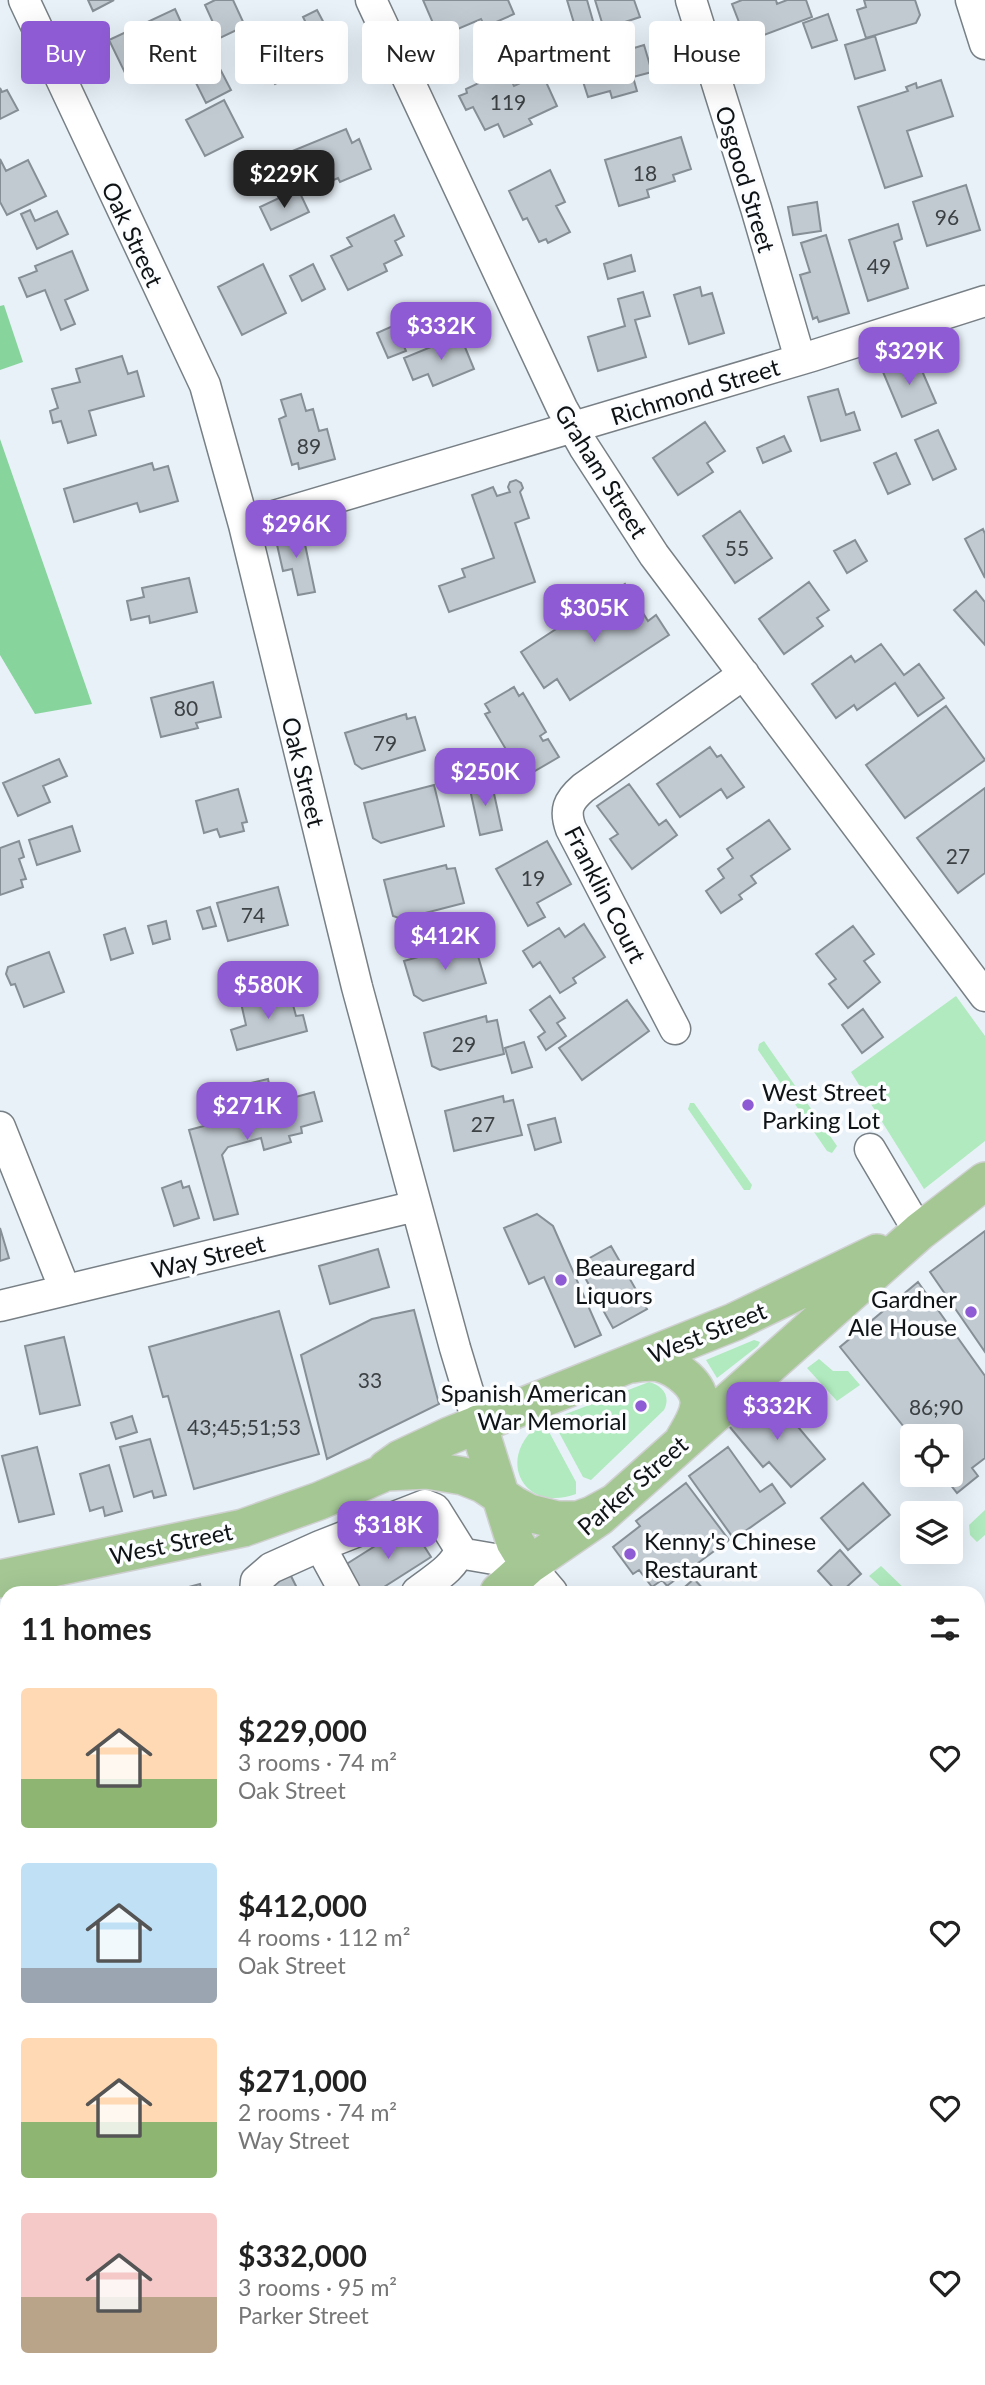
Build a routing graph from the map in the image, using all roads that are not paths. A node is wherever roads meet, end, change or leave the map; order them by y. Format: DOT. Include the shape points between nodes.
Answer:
graph roads {
  1 [pos="24,0"];
  2 [pos="372,0"];
  3 [pos="691,0"];
  4 [pos="971,0"];
  5 [pos="985,44"];
  6 [pos="985,301"];
  7 [pos="800,359"];
  8 [pos="572,427"];
  9 [pos="244,525"];
  10 [pos="744,674"];
  11 [pos="980,978"];
  12 [pos="675,1029"];
  13 [pos="0,1127"];
  14 [pos="870,1149"];
  15 [pos="985,1181"];
  16 [pos="416,1206"];
  17 [pos="919,1232"];
  18 [pos="65,1290"];
  19 [pos="0,1306"];
  20 [pos="628,1364"];
  21 [pos="478,1424"];
  22 [pos="683,1442"];
  23 [pos="390,1473"];
  24 [pos="500,1496"];
  25 [pos="616,1502"];
  26 [pos="420,1505"];
  27 [pos="320,1546"];
  28 [pos="459,1553"];
  29 [pos="529,1565"];
  30 [pos="0,1579"];
  31 [pos="256,1586"];
  32 [pos="342,1586"];
  33 [pos="425,1586"];
  34 [pos="506,1586"];
  35 [pos="547,1586"];
  1 -- 9 [label="street, Oak Street" via="205,385"];
  2 -- 8 [label="street, Graham Street"];
  3 -- 7 [label="street, Osgood Street"];
  4 -- 5 [label="street"];
  6 -- 7 [label="street, Richmond Street"];
  7 -- 8 [label="street, Richmond Street"];
  8 -- 9 [label="street, Richmond Street"];
  8 -- 10 [label="street, Graham Street" via="654,555"];
  9 -- 16 [label="street, Oak Street" via="357,987"];
  10 -- 11 [label="street, Graham Street"];
  10 -- 12 [label="street, Franklin Court" via="583,788 568,805 571,829"];
  13 -- 18 [label="street"];
  14 -- 17 [label="street"];
  15 -- 17 [label="main road, Parker Street"];
  16 -- 18 [label="street, Way Street"];
  16 -- 21 [label="street, Oak Street"];
  17 -- 20 [label="main road, West Street" via="755,1313"];
  17 -- 22 [label="main road, Parker Street"];
  18 -- 19 [label="street, Way Street"];
  20 -- 21 [label="main road, West Street"];
  20 -- 22 [label="main road" via="662,1363 693,1386 699,1407"];
  21 -- 23 [label="main road, West Street" via="400,1459"];
  21 -- 24 [label="main road, Oak Street"];
  22 -- 25 [label="main road, Parker Street"];
  23 -- 24 [label="main road, West Street" via="427,1470 463,1476"];
  23 -- 26 [label="street"];
  23 -- 30 [label="main road, West Street" via="243,1528"];
  24 -- 25 [label="main road, West Street" via="538,1516 567,1520 592,1515"];
  24 -- 29 [label="main road, Oak Street" via="515,1542"];
  25 -- 29 [label="main road, Parker Street"];
  26 -- 27 [label="street"];
  26 -- 28 [label="street" via="435,1509 459,1545"];
  27 -- 31 [label="street" via="262,1574"];
  27 -- 32 [label="street"];
  28 -- 29 [label="street"];
  28 -- 33 [label="street"];
  29 -- 34 [label="main road, Parker Street"];
  29 -- 35 [label="street"];
}
